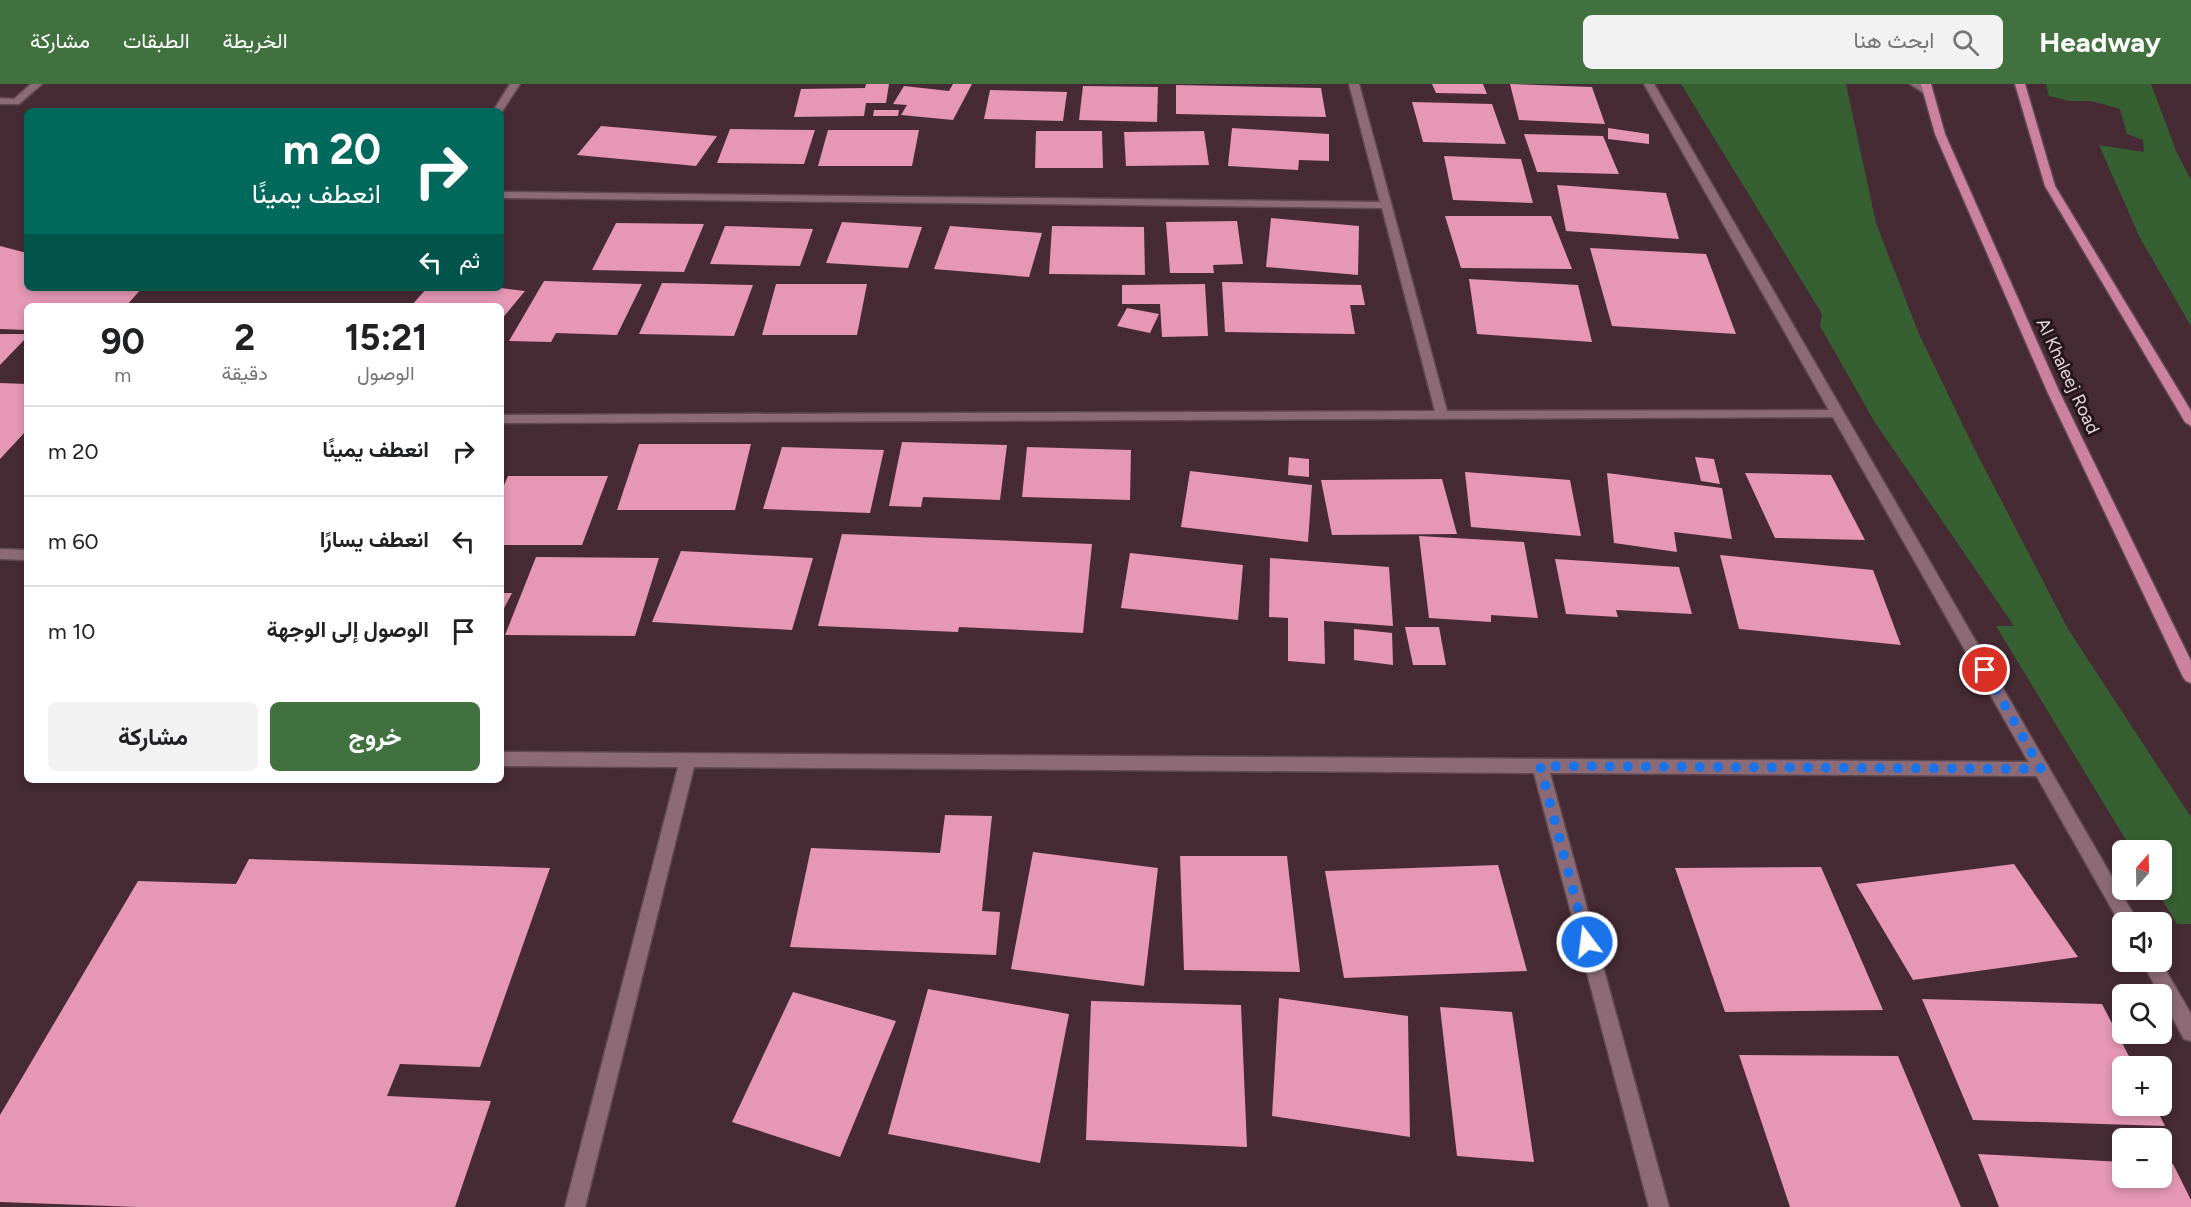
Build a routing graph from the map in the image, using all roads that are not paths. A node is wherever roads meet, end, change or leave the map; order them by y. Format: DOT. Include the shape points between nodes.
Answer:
graph roads {
  1 [pos="37,84"];
  2 [pos="515,84"];
  3 [pos="1354,84"];
  4 [pos="1649,84"];
  5 [pos="1915,84"];
  6 [pos="2020,84"];
  7 [pos="1927,88"];
  8 [pos="0,101"];
  9 [pos="500,108"];
  10 [pos="504,195"];
  11 [pos="1386,205"];
  12 [pos="1838,414"];
  13 [pos="1442,415"];
  14 [pos="504,418"];
  15 [pos="2191,422"];
  16 [pos="0,554"];
  17 [pos="24,555"];
  18 [pos="2191,677"];
  19 [pos="504,759"];
  20 [pos="688,760"];
  21 [pos="1540,766"];
  22 [pos="2041,769"];
  23 [pos="2123,912"];
  24 [pos="2157,972"];
  25 [pos="2191,1032"];
  26 [pos="575,1207"];
  27 [pos="1659,1207"];
  1 -- 8 [label="street" via="16,102"];
  2 -- 9 [label="street"];
  3 -- 11 [label="street"];
  4 -- 12 [label="street"];
  5 -- 7 [label="street"];
  6 -- 15 [label="main road" via="2050,186"];
  7 -- 18 [label="main road, Al Khaleej Road" via="1940,134 2049,380"];
  10 -- 11 [label="street"];
  11 -- 13 [label="street"];
  12 -- 13 [label="street"];
  12 -- 22 [label="street"];
  13 -- 14 [label="street"];
  16 -- 17 [label="street"];
  19 -- 20 [label="street"];
  20 -- 21 [label="street"];
  20 -- 26 [label="street"];
  21 -- 22 [label="street"];
  21 -- 27 [label="street"];
  22 -- 23 [label="street"];
  24 -- 25 [label="street"];
}
